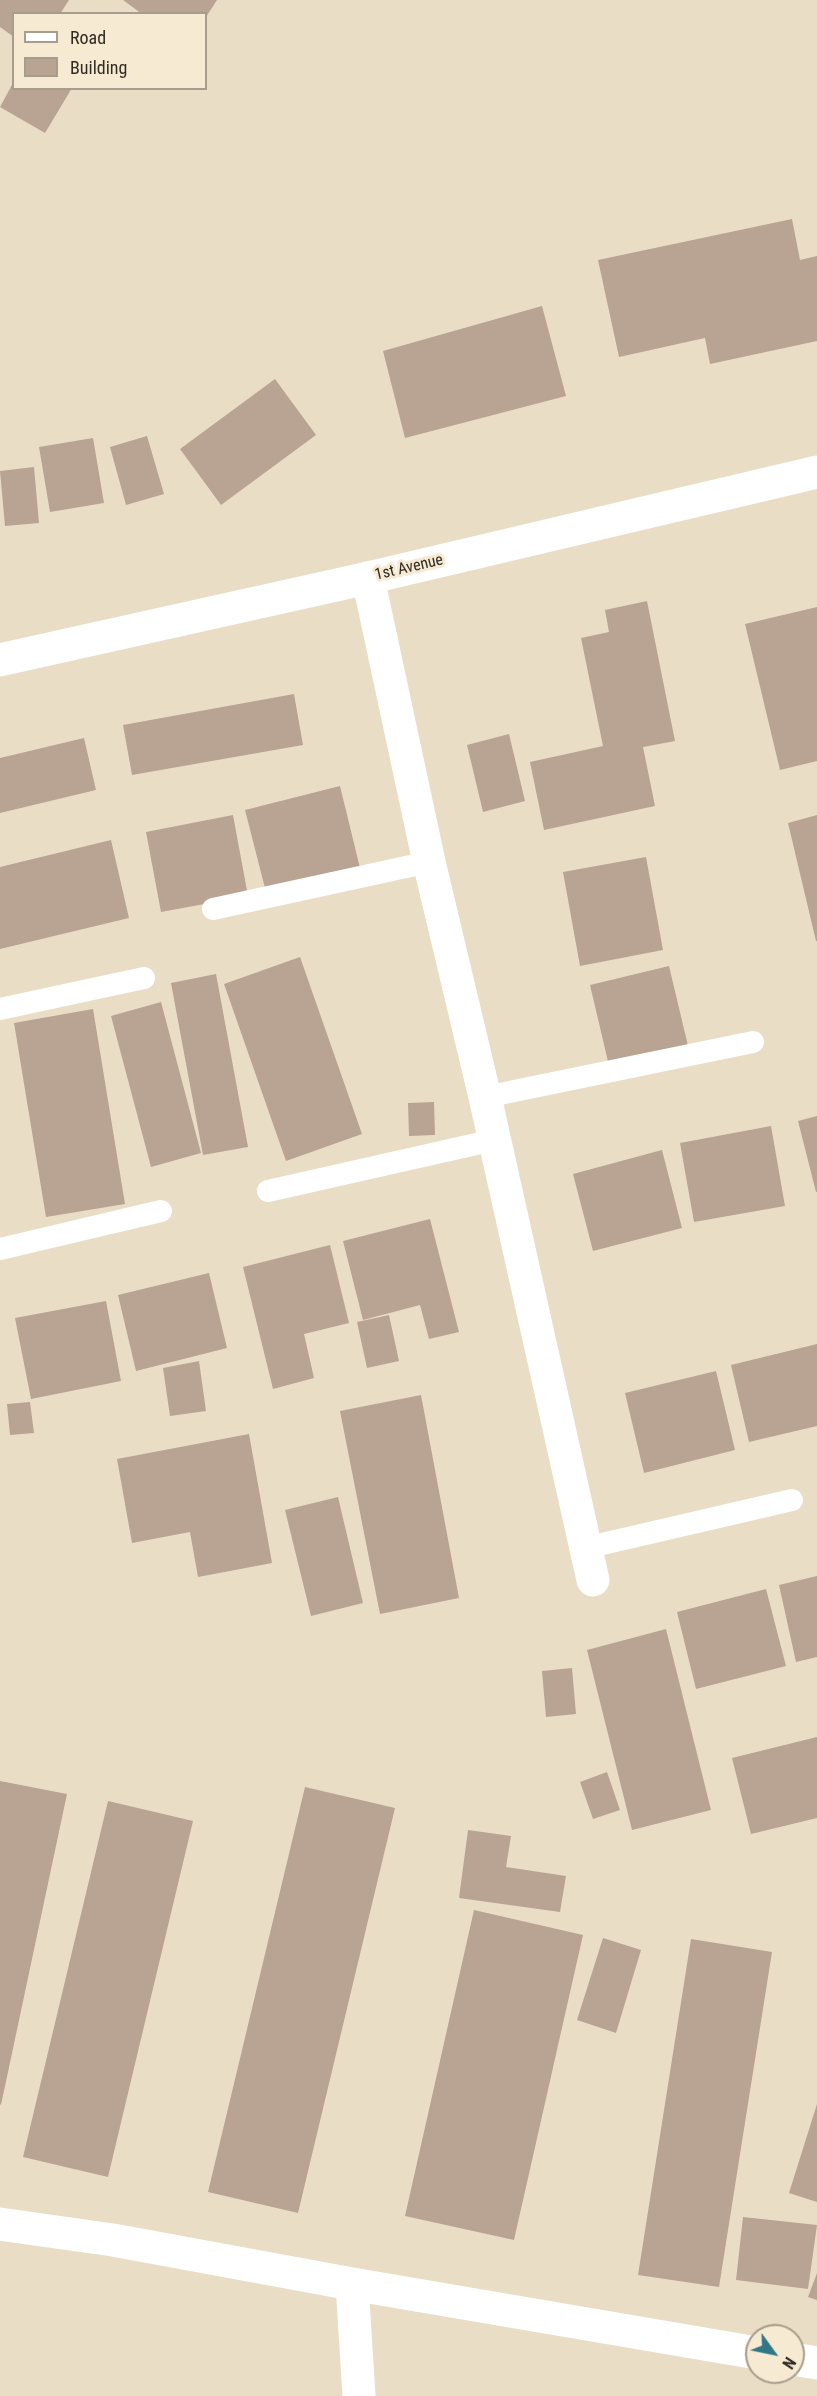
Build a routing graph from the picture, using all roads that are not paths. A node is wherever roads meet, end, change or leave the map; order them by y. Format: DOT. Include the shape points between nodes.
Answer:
graph roads {
  1 [pos="817,472"];
  2 [pos="368,578"];
  3 [pos="0,660"];
  4 [pos="429,862"];
  5 [pos="213,909"];
  6 [pos="144,978"];
  7 [pos="0,1009"];
  8 [pos="753,1042"];
  9 [pos="484,1097"];
  10 [pos="494,1140"];
  11 [pos="268,1191"];
  12 [pos="161,1211"];
  13 [pos="0,1250"];
  14 [pos="792,1500"];
  15 [pos="585,1548"];
  16 [pos="593,1580"];
  17 [pos="0,2224"];
  18 [pos="352,2284"];
  19 [pos="745,2351"];
  20 [pos="359,2396"];
  1 -- 2 [label="street, 1st Avenue"];
  2 -- 3 [label="street, 1st Avenue"];
  2 -- 4 [label="street"];
  4 -- 5 [label="lane"];
  4 -- 9 [label="street"];
  6 -- 7 [label="lane"];
  8 -- 9 [label="lane"];
  9 -- 10 [label="street"];
  10 -- 11 [label="lane"];
  10 -- 15 [label="street"];
  12 -- 13 [label="lane"];
  14 -- 15 [label="lane"];
  15 -- 16 [label="street"];
  17 -- 18 [label="street" via="113,2240"];
  18 -- 19 [label="street"];
  18 -- 20 [label="street"];
}
